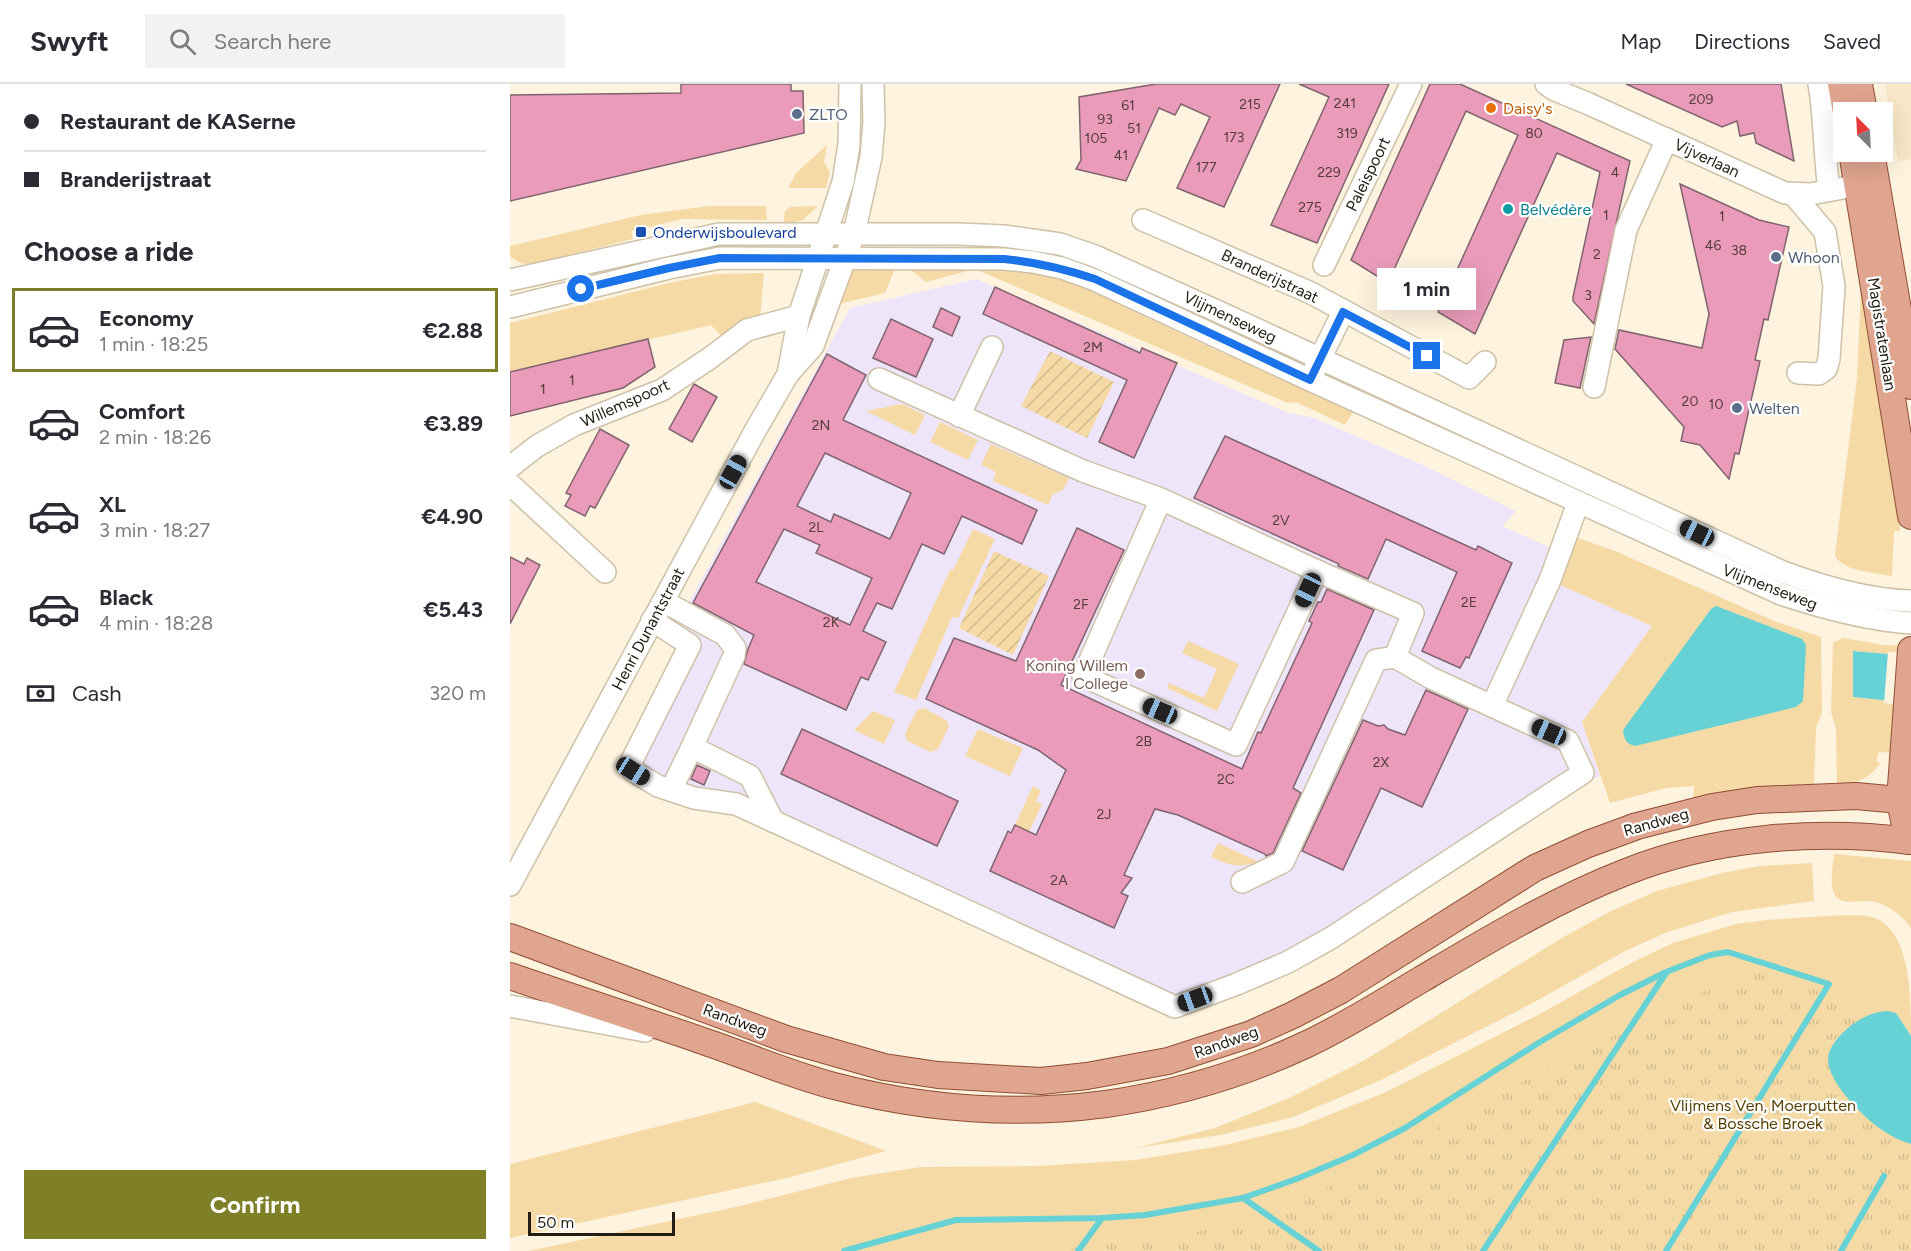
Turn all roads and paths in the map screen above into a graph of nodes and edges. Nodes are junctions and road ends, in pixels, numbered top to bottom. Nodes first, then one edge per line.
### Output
1 (850, 84) edge
2 (873, 84) edge
3 (1411, 84) edge
4 (1546, 84) edge
5 (1819, 84) edge
6 (1841, 84) edge
7 (1859, 84) edge
8 (1588, 94) edge
9 (1844, 102) edge
10 (1862, 102) edge
11 (1667, 139) junction
12 (1857, 162) edge
13 (1870, 162) edge
14 (1867, 184) junction
15 (1829, 190) junction
16 (1793, 195) junction
17 (1143, 219) dead end
18 (825, 234) junction
19 (855, 234) junction
20 (846, 258) junction
21 (818, 259) junction
22 (1324, 265) dead end
23 (510, 280) edge
24 (511, 301) edge
25 (1343, 312) junction
26 (799, 316) junction
27 (992, 347) dead end
28 (1321, 359) junction
29 (1485, 362) dead end
30 (1798, 373) dead end
31 (788, 374) junction
32 (879, 379) dead end
33 (1310, 380) junction
34 (1911, 386) edge
35 (1594, 387) dead end
36 (959, 416) junction
37 (510, 467) edge
38 (510, 484) edge
39 (1161, 499) junction
40 (1578, 502) junction
41 (1911, 516) edge
42 (1317, 571) junction
43 (605, 572) dead end
44 (663, 601) junction
45 (1911, 601) edge
46 (652, 620) junction
47 (1911, 623) edge
48 (1911, 650) edge
49 (1395, 657) junction
50 (1492, 706) junction
51 (692, 747) junction
52 (671, 790) junction
53 (1905, 801) edge
54 (773, 821) junction
55 (1910, 839) edge
56 (1242, 882) dead end
57 (510, 885) edge
58 (510, 938) edge
59 (510, 976) edge
60 (510, 1006) edge
61 (705, 1041) junction

1 - 18 street
2 - 19 street
3 - 22 street, Paleispoort
4 - 8 street, Vijverlaan
5 - 15 street
6 - 9 main road
7 - 10 main road
8 - 11 street, Vijverlaan
11 - 16 street, Vijverlaan
11 - 35 street
12 - 14 main road, Magistratenlaan
13 - 14 main road, Magistratenlaan
14 - 15 street, Vijverlaan
14 - 34 main road, Magistratenlaan
14 - 41 main road, Magistratenlaan
15 - 16 street, Vijverlaan
16 - 30 street
17 - 25 street, Branderijstraat
18 - 19 street, Vlijmenseweg
18 - 21 street, Henri Dunantstraat
18 - 23 street, Vlijmenseweg
19 - 20 street, Henri Dunantstraat
19 - 28 street, Vlijmenseweg
20 - 21 street, Vlijmenseweg
20 - 31 street, Henri Dunantstraat
20 - 33 street, Vlijmenseweg
21 - 24 street, Vlijmenseweg
21 - 26 street, Henri Dunantstraat
25 - 28 street
25 - 29 street, Branderijstraat
26 - 31 street, Henri Dunantstraat
26 - 37 street, Willemspoort
27 - 36 street
28 - 33 street
28 - 45 street, Vlijmenseweg
31 - 44 street, Henri Dunantstraat
32 - 36 street
33 - 40 street, Vlijmenseweg
36 - 39 street
38 - 43 street
39 - 42 street
39 - 42 street
40 - 47 street, Vlijmenseweg
40 - 50 street
42 - 49 street
44 - 46 street, Henri Dunantstraat
44 - 51 street
46 - 52 street
46 - 57 street, Henri Dunantstraat
48 - 53 main road
49 - 50 street
49 - 56 street
50 - 54 street
51 - 52 street
51 - 54 street
52 - 54 street
53 - 55 main road
53 - 58 main road, Randweg
55 - 61 main road, Randweg
59 - 61 main road, Randweg
60 - 61 street

